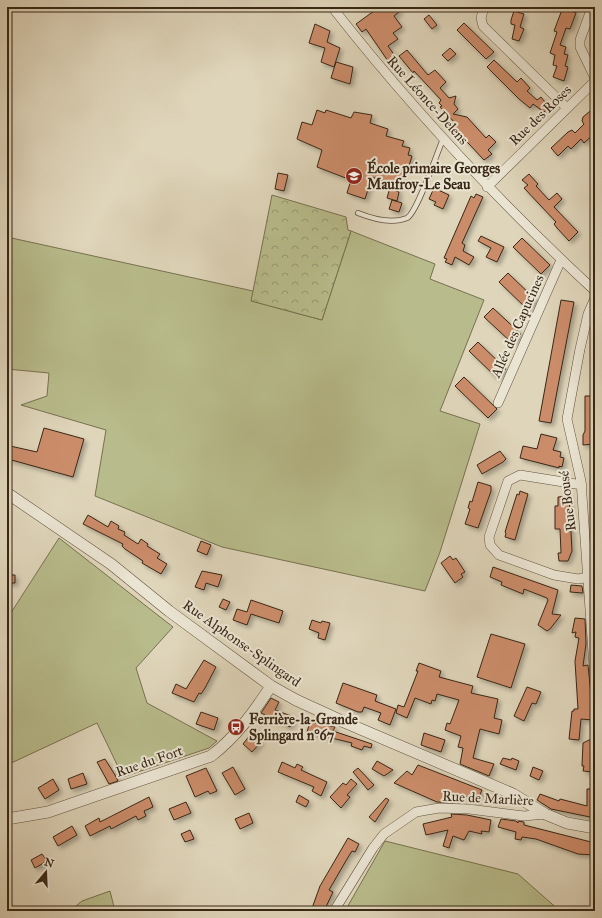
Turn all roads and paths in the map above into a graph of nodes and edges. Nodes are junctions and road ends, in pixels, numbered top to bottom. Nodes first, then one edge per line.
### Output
1 (332, 7) edge
2 (484, 7) edge
3 (592, 7) edge
4 (595, 79) edge
5 (566, 107) junction
6 (443, 139) junction
7 (488, 186) junction
8 (358, 213) dead end
9 (561, 260) junction
10 (595, 291) edge
11 (595, 298) edge
12 (498, 403) dead end
13 (582, 485) junction
14 (7, 493) edge
15 (589, 577) junction
16 (595, 681) edge
17 (271, 686) junction
18 (545, 814) junction
19 (7, 819) edge
20 (595, 828) edge
21 (334, 911) edge

1 - 6 street, Rue Léonce-Delens
2 - 5 street
3 - 4 street, Rue des Roses
4 - 5 street, Rue des Roses
5 - 7 street, Rue des Roses
6 - 7 street, Rue Léonce-Delens
6 - 8 lane
7 - 9 street, Rue Léonce-Delens
9 - 10 street, Rue Léonce-Delens
9 - 12 street, Allée des Capucines
11 - 13 street, Rue Bousé
13 - 15 street, Rue Bousé
13 - 15 street
14 - 17 street, Rue Alphonse-Splingard
15 - 16 street, Rue Bousé
17 - 18 street, Rue Alphonse-Splingard
17 - 19 street, Rue du Fort
18 - 20 street, Rue Alphonse-Splingard
18 - 21 street, Rue de Marlière

